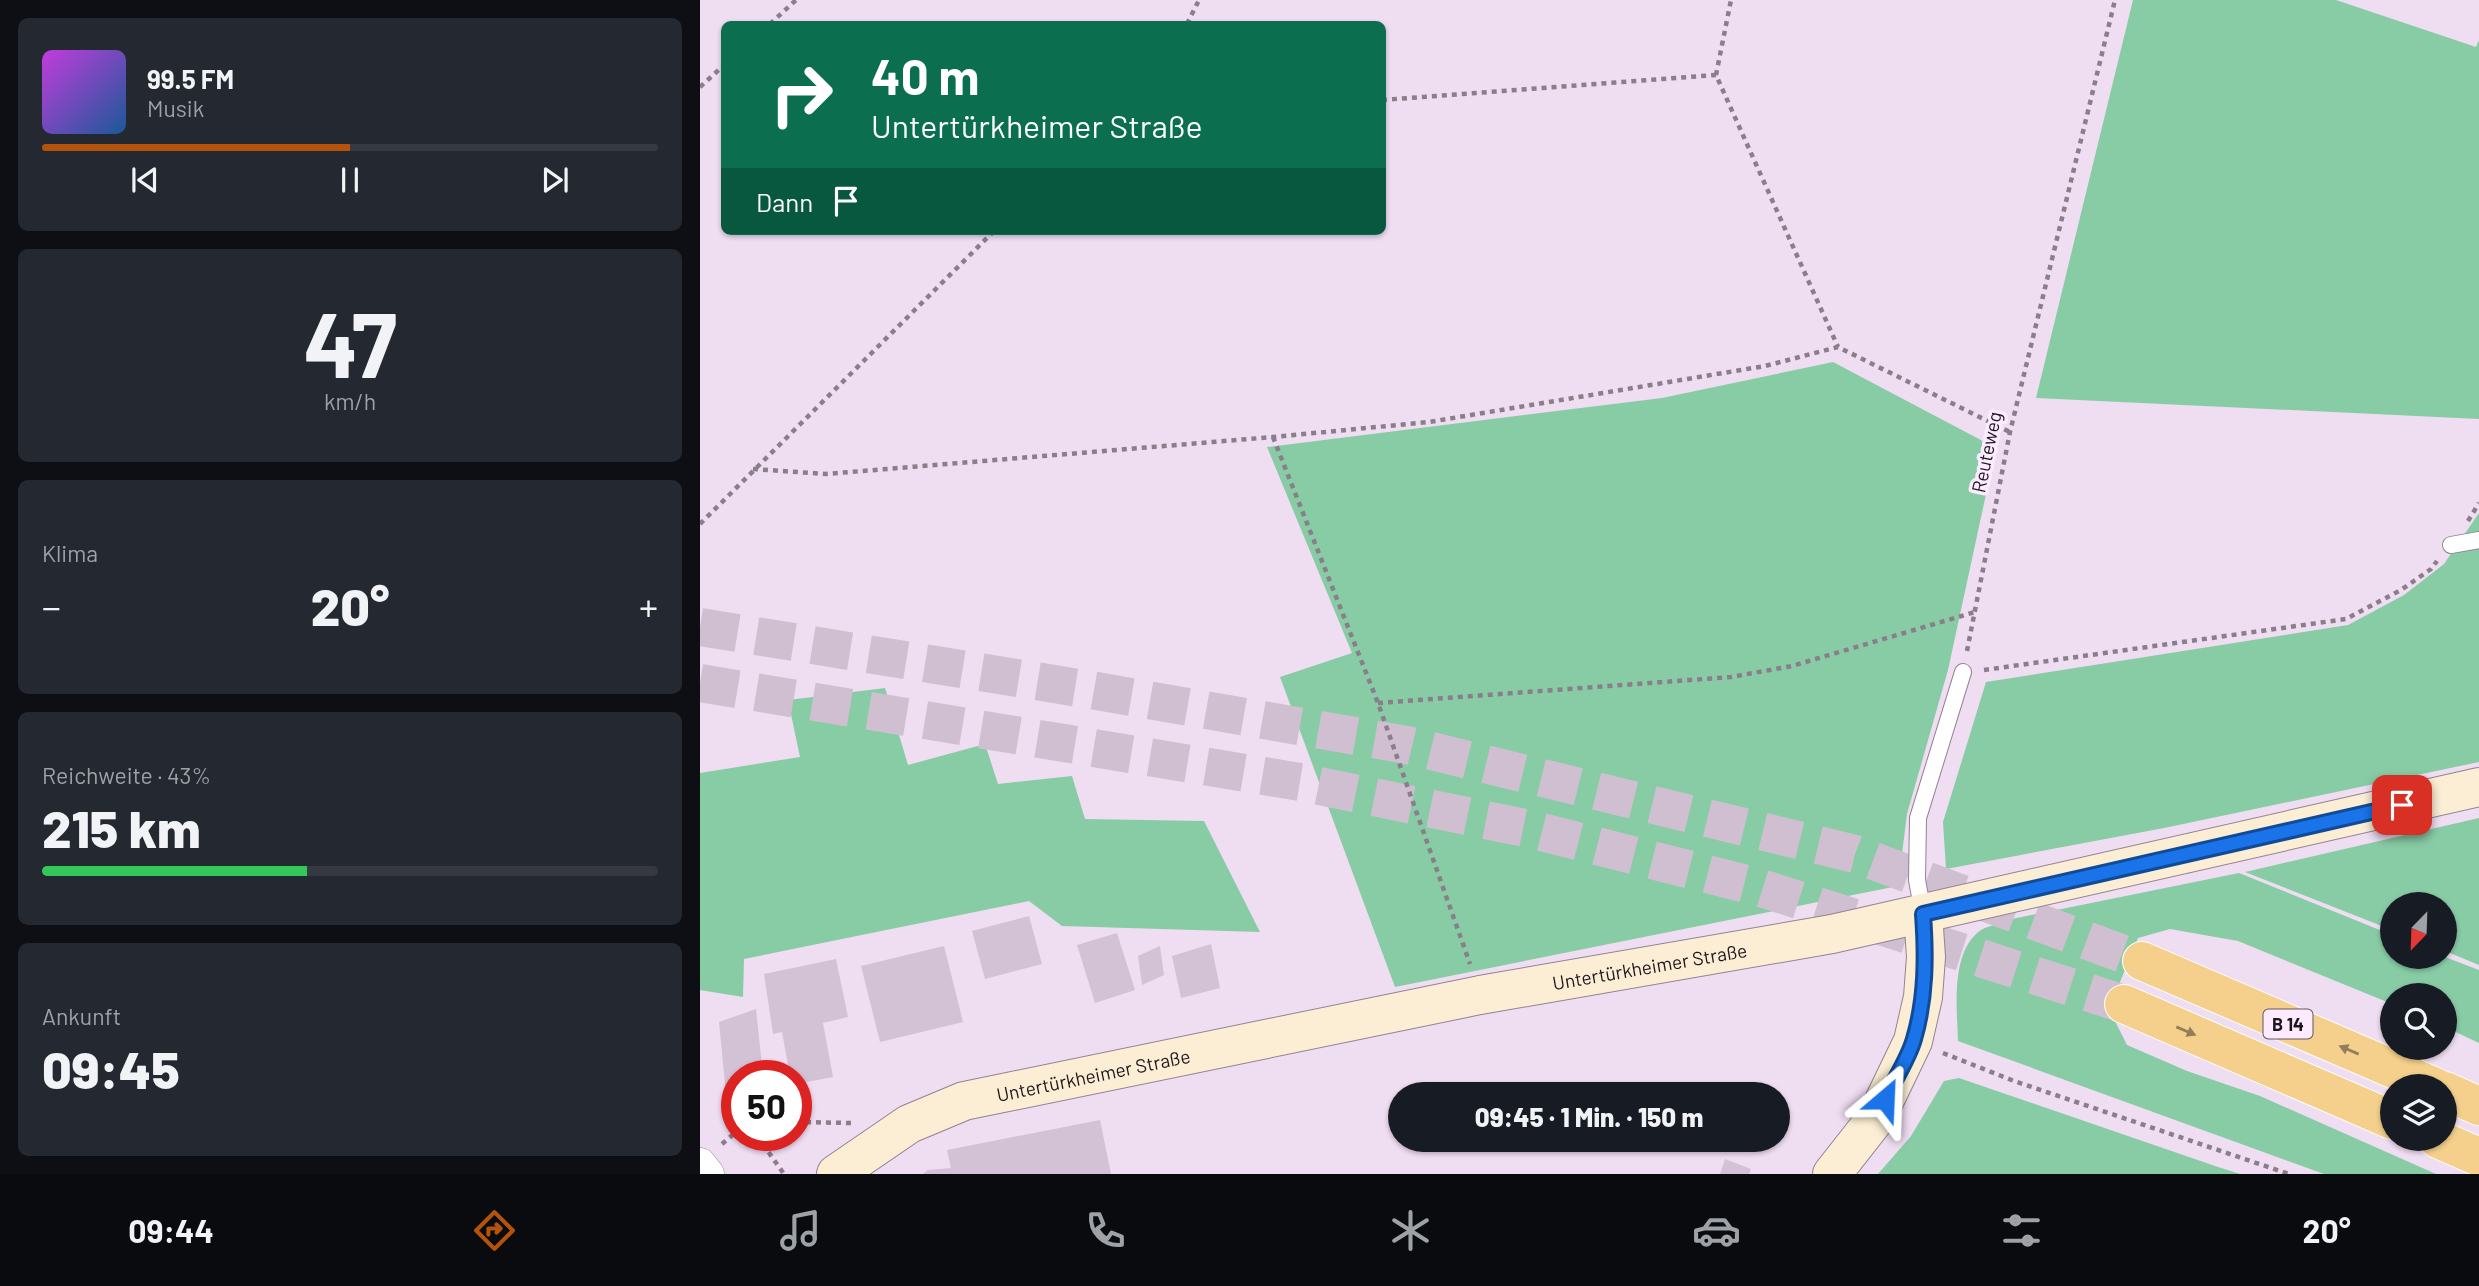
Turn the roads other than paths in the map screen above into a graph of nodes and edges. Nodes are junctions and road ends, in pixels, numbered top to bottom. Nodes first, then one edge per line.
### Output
1 (2479, 540) edge
2 (2451, 545) road end
3 (1963, 673) road end
4 (2479, 788) edge
5 (1923, 914) junction
6 (2142, 961) tunnel mouth
7 (2124, 1004) tunnel mouth
8 (2405, 1074) edge
9 (2457, 1096) edge
10 (2479, 1106) edge
11 (2380, 1115) edge
12 (2457, 1147) edge
13 (2479, 1157) edge
14 (700, 1164) edge
15 (708, 1174) edge
16 (836, 1174) edge
17 (1832, 1174) edge

1 - 2 lane
3 - 5 lane
4 - 5 main road, Untertürkheimer Straße
5 - 16 main road, Untertürkheimer Straße
5 - 17 main road
8 -> 6 highway, B 14
7 -> 11 highway, B 14
9 - 10 highway
12 - 13 highway
14 - 15 street

